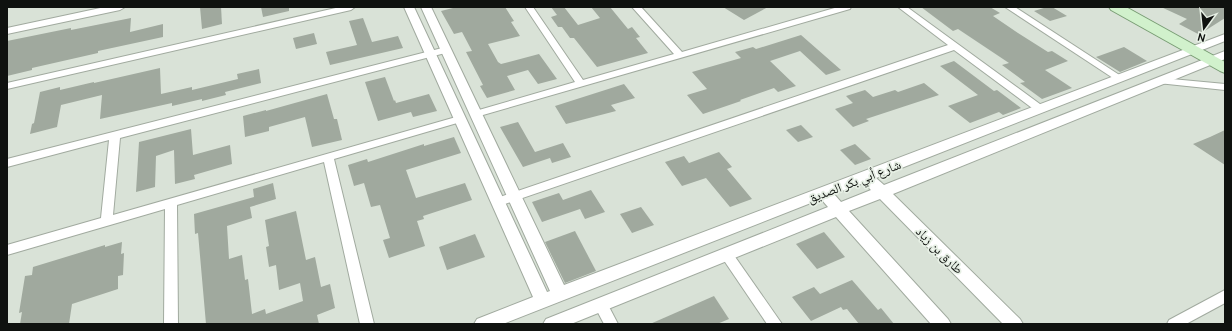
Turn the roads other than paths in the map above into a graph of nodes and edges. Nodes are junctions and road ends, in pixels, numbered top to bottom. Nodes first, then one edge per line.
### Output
1 (87, 7) edge
2 (120, 7) edge
3 (351, 7) edge
4 (409, 7) edge
5 (426, 7) edge
6 (529, 7) edge
7 (636, 7) edge
8 (846, 7) edge
9 (902, 7) edge
10 (1010, 7) edge
11 (1116, 7) edge
12 (1133, 7) edge
13 (7, 23) edge
14 (7, 30) edge
15 (1225, 37) edge
16 (955, 46) junction
17 (1198, 48) junction
18 (446, 50) junction
19 (431, 54) junction
20 (680, 55) junction
21 (1222, 60) edge
22 (1120, 78) junction
23 (1161, 82) junction
24 (582, 84) junction
25 (7, 86) edge
26 (1225, 88) edge
27 (1040, 109) junction
28 (476, 114) junction
29 (460, 119) junction
30 (115, 135) junction
31 (328, 157) junction
32 (7, 163) edge
33 (866, 176) junction
34 (823, 192) junction
35 (883, 192) junction
36 (514, 196) junction
37 (170, 202) junction
38 (498, 202) junction
39 (839, 210) junction
40 (107, 221) junction
41 (7, 250) edge
42 (727, 255) junction
43 (560, 294) junction
44 (1225, 296) edge
45 (543, 301) junction
46 (601, 305) junction
47 (171, 324) edge
48 (367, 324) edge
49 (483, 324) edge
50 (552, 324) edge
51 (611, 324) edge
52 (775, 324) edge
53 (942, 324) edge
54 (1014, 324) edge
55 (1174, 324) edge

1 - 13 street
2 - 14 street
3 - 25 street
4 - 19 street
5 - 18 street
6 - 24 street
7 - 20 street
8 - 20 street
9 - 16 street
10 - 22 street
11 - 17 main road
12 - 17 main road
15 - 17 street, شارع أبي بكر الصديق
16 - 27 street
16 - 36 street
17 - 21 main road
17 - 22 street, شارع أبي بكر الصديق
18 - 19 street
18 - 28 street
19 - 29 street
19 - 30 street
20 - 24 street
21 - 23 street, شارع أبي بكر الصديق
22 - 27 street, شارع أبي بكر الصديق
23 - 26 street
23 - 35 street, شارع أبي بكر الصديق
24 - 28 street
27 - 33 street, شارع أبي بكر الصديق
28 - 36 street
29 - 31 street
29 - 38 street
30 - 32 street
30 - 40 street
31 - 37 street
31 - 48 street
33 - 34 street, شارع أبي بكر الصديق
33 - 35 street, طارق بن زياد
34 - 39 street
34 - 43 street, شارع أبي بكر الصديق
35 - 39 street, شارع أبي بكر الصديق
35 - 54 street, طارق بن زياد
36 - 38 street
36 - 43 street
37 - 40 street
37 - 47 street
38 - 45 street
39 - 42 street, شارع أبي بكر الصديق
39 - 53 street
40 - 41 street
42 - 46 street, شارع أبي بكر الصديق
42 - 52 street
43 - 45 street, شارع أبي بكر الصديق
44 - 55 street
45 - 49 street, شارع أبي بكر الصديق
46 - 50 street, شارع أبي بكر الصديق
46 - 51 street

